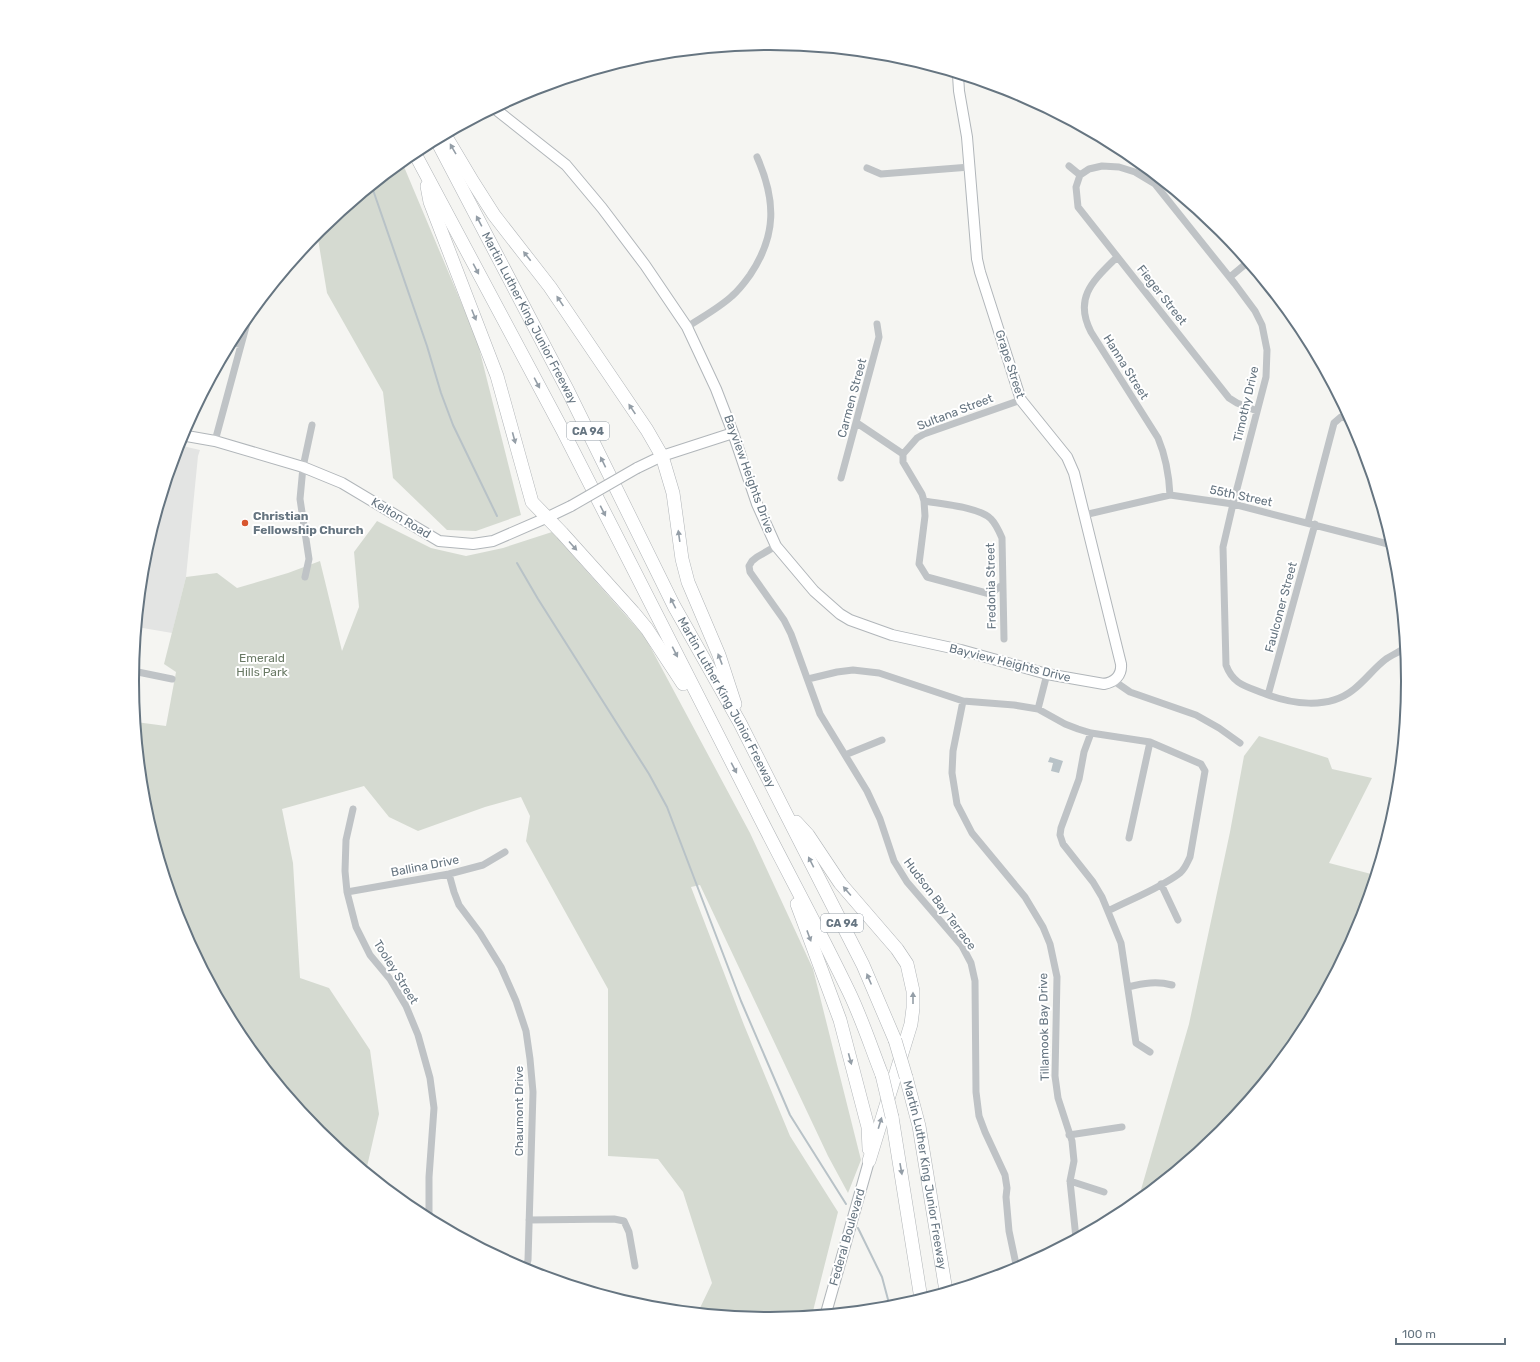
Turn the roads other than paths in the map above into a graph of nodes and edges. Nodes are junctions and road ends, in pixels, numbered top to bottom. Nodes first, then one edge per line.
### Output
1 (958, 79) edge
2 (499, 112) edge
3 (447, 140) edge
4 (439, 144) edge
5 (757, 157) dead end
6 (417, 158) edge
7 (1069, 166) dead end
8 (970, 167) junction
9 (867, 168) dead end
10 (424, 173) junction
11 (1080, 175) junction
12 (1117, 256) junction
13 (1244, 265) edge
14 (1230, 277) junction
15 (878, 324) dead end
16 (687, 327) junction
17 (245, 330) edge
18 (237, 344) edge
19 (241, 345) junction
20 (1020, 400) junction
21 (1257, 411) junction
22 (1342, 416) edge
23 (857, 423) junction
24 (312, 426) dead end
25 (734, 433) junction
26 (189, 436) edge
27 (215, 441) junction
28 (903, 454) junction
29 (662, 456) junction
30 (303, 467) junction
31 (841, 478) dead end
32 (1170, 495) junction
33 (924, 501) junction
34 (1232, 504) junction
35 (1084, 515) junction
36 (546, 518) junction
37 (1311, 523) junction
38 (1385, 543) edge
39 (776, 546) junction
40 (305, 578) dead end
41 (1002, 585) junction
42 (1004, 639) dead end
43 (1400, 651) edge
44 (139, 672) edge
45 (1047, 674) junction
46 (172, 679) dead end
47 (808, 679) junction
48 (1114, 681) junction
49 (1268, 695) junction
50 (963, 701) junction
51 (1038, 709) junction
52 (740, 723) junction
53 (716, 733) junction
54 (1090, 733) junction
55 (882, 740) dead end
56 (1150, 742) junction
57 (1240, 743) dead end
58 (845, 756) junction
59 (784, 808) junction
60 (353, 809) dead end
61 (1129, 838) dead end
62 (505, 852) dead end
63 (780, 860) junction
64 (449, 874) junction
65 (1161, 884) junction
66 (347, 892) junction
67 (1108, 911) junction
68 (1178, 920) dead end
69 (1172, 985) dead end
70 (1128, 987) junction
71 (1150, 1052) dead end
72 (1122, 1127) dead end
73 (1069, 1135) junction
74 (869, 1161) junction
75 (1070, 1181) junction
76 (1104, 1192) dead end
77 (429, 1212) edge
78 (529, 1220) junction
79 (1075, 1232) edge
80 (1016, 1262) edge
81 (527, 1263) edge
82 (635, 1266) dead end
83 (945, 1287) edge
84 (920, 1293) edge
85 (827, 1309) edge

1 - 8 street, Grape Street
2 - 16 street, Bayview Heights Drive
29 -> 3 highway
52 -> 4 highway, Martin Luther King Junior Freeway / CA 94
5 - 16 street
6 - 10 highway, Martin Luther King Junior Freeway / CA 94
7 - 11 street
8 - 9 street
8 - 20 street, Grape Street
10 -> 36 highway
10 -> 53 highway, Martin Luther King Junior Freeway / CA 94
11 - 12 street, Fieger Street
11 - 14 street, Timothy Drive
12 - 21 street, Fieger Street
12 - 32 street, Hanna Street
13 - 14 street
14 - 21 street, Timothy Drive
15 - 23 street, Carmen Street
16 - 25 street, Bayview Heights Drive
17 - 19 street
18 - 19 street
19 - 27 street
20 - 28 street, Sultana Street
20 - 35 street, Grape Street
21 - 34 street, Timothy Drive
22 - 37 street, Faulconer Street
23 - 28 street
23 - 31 street, Carmen Street
24 - 30 street
25 - 29 street, Kelton Road
25 - 39 street, Bayview Heights Drive
26 - 27 street, Kelton Road
27 - 30 street, Kelton Road
28 - 33 street
29 - 36 street, Kelton Road, bridge
52 -> 29 highway
30 - 36 street, Kelton Road
30 - 40 street
32 - 34 street, 55th Street
32 - 35 street, 55th Street
33 - 41 street, Fredonia Street
33 - 41 street
34 - 37 street, 55th Street
34 - 49 street, Timothy Drive
35 - 48 street, Grape Street
36 -> 53 highway
37 - 38 street, 55th Street
37 - 49 street, Faulconer Street
39 - 45 street, Bayview Heights Drive
39 - 47 street, Hudson Bay Terrace
41 - 42 street, Fredonia Street
43 - 49 street, Timothy Drive
44 - 46 street
45 - 48 street, Bayview Heights Drive
45 - 51 street
47 - 50 street
47 - 58 street, Hudson Bay Terrace
48 - 57 street
50 - 51 street
50 - 73 street, Tillamook Bay Drive
51 - 54 street
52 - 59 highway, Martin Luther King Junior Freeway / CA 94
53 -> 63 highway, Martin Luther King Junior Freeway / CA 94
54 - 56 street
54 - 67 street
55 - 58 street
56 - 61 street
56 - 65 street
58 - 80 street, Hudson Bay Terrace
74 -> 59 highway
83 -> 59 highway, Martin Luther King Junior Freeway / CA 94, bridge
60 - 66 street, Tooley Street
62 - 64 street, Ballina Drive
63 -> 74 highway
63 -> 84 highway, Martin Luther King Junior Freeway / CA 94, bridge
64 - 66 street, Ballina Drive
64 - 78 street, Chaumont Drive
65 - 67 street
65 - 68 street
66 - 77 street, Tooley Street
67 - 70 street
69 - 70 street
70 - 71 street
72 - 73 street
73 - 75 street, Tillamook Bay Drive
74 - 85 street, Federal Boulevard
75 - 76 street
75 - 79 street, Tillamook Bay Drive
78 - 81 street, Chaumont Drive
78 - 82 street

